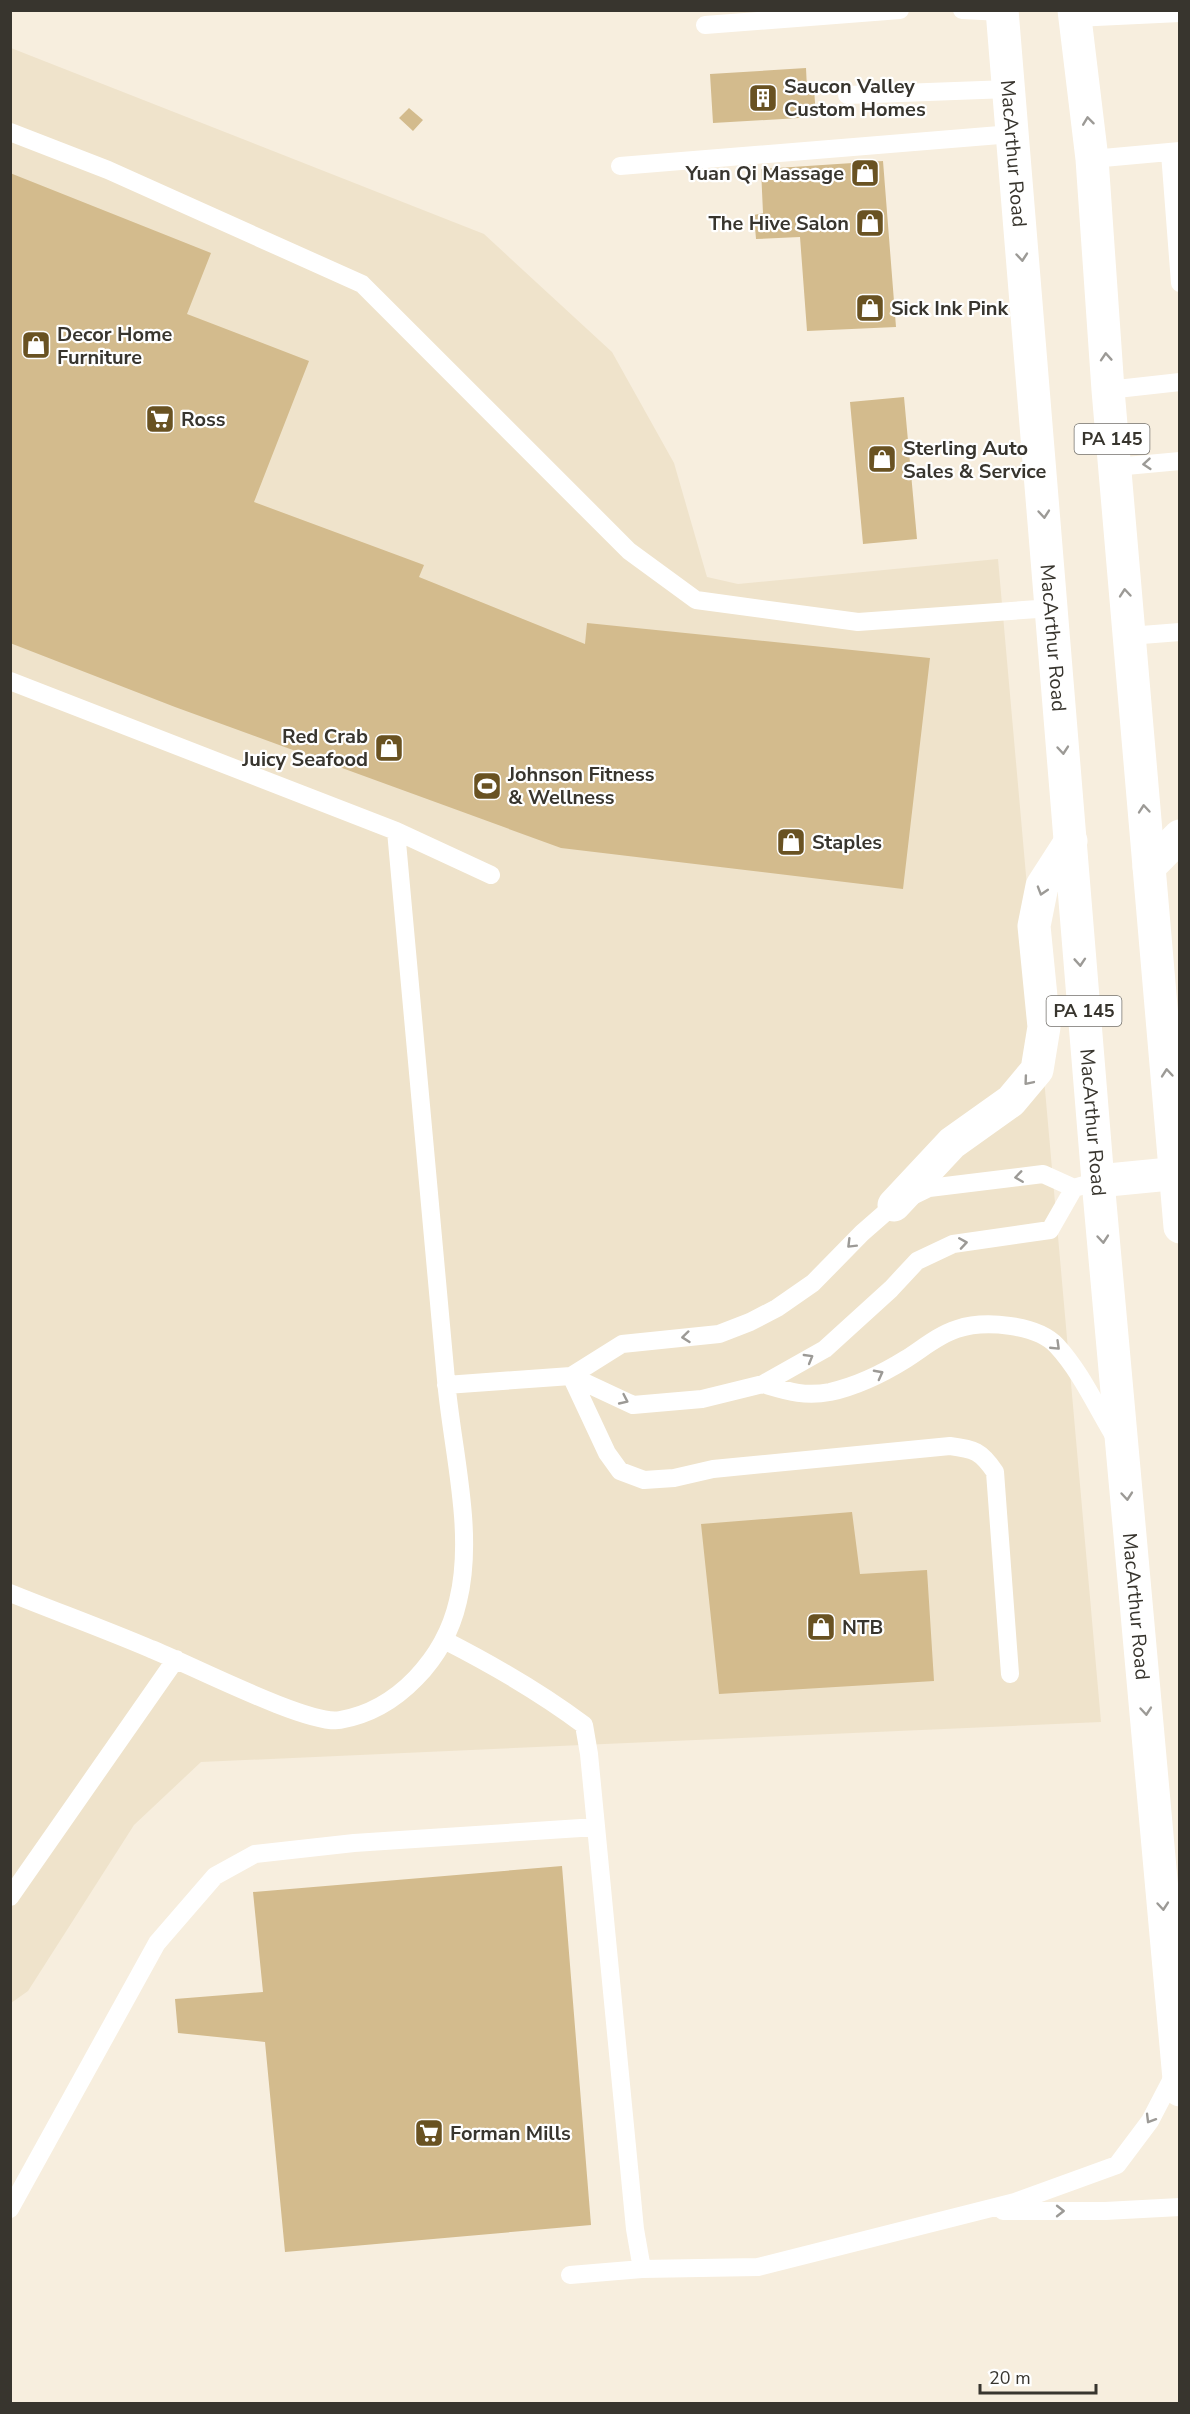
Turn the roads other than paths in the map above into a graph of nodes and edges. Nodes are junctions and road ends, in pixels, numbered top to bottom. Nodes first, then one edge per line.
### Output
1 (900, 10) edge
2 (962, 10) edge
3 (1002, 11) edge
4 (1171, 12) edge
5 (1147, 13) edge
6 (1075, 14) edge
7 (705, 25) dead end
8 (1009, 89) junction
9 (848, 95) dead end
10 (10, 132) edge
11 (1012, 134) junction
12 (1175, 152) edge
13 (1092, 159) junction
14 (620, 166) dead end
15 (1179, 283) edge
16 (1179, 382) edge
17 (1108, 390) junction
18 (1179, 461) edge
19 (1115, 467) junction
20 (1052, 608) junction
21 (1179, 632) edge
22 (1129, 636) junction
23 (10, 681) edge
24 (396, 831) junction
25 (1179, 837) edge
26 (1071, 841) junction
27 (1149, 867) junction
28 (491, 875) dead end
29 (1177, 1173) edge
30 (1086, 1185) junction
31 (894, 1205) junction
32 (1179, 1227) edge
33 (571, 1376) junction
34 (763, 1384) junction
35 (446, 1385) junction
36 (1123, 1451) junction
37 (10, 1593) edge
38 (444, 1640) junction
39 (176, 1659) junction
40 (1010, 1674) dead end
41 (596, 1827) junction
42 (10, 1897) edge
43 (1179, 2079) edge
44 (1179, 2207) edge
45 (10, 2208) edge
46 (981, 2211) junction
47 (642, 2269) junction
48 (570, 2275) dead end

1 - 7 lane
2 - 3 lane
3 - 8 highway, MacArthur Road / PA 145
4 - 5 lane
5 - 6 lane
13 -> 6 highway, PA 145
8 - 9 lane
8 - 11 highway, MacArthur Road / PA 145
10 - 20 lane
11 - 14 lane
11 -> 20 highway, MacArthur Road / PA 145
12 - 13 lane
12 - 15 lane
17 -> 13 highway, PA 145
16 - 17 lane
17 - 19 highway, PA 145
18 -> 19 lane
22 -> 19 highway, PA 145
20 -> 26 highway, MacArthur Road / PA 145
21 - 22 lane
27 -> 22 highway, PA 145
23 - 24 lane
24 - 28 lane
24 - 35 lane
25 - 27 highway
26 -> 30 highway, MacArthur Road / PA 145
26 -> 31 highway
29 -> 27 highway, PA 145
29 - 30 highway
29 - 32 highway, PA 145
30 -> 31 lane
34 -> 30 lane
30 -> 36 highway, MacArthur Road / PA 145
31 -> 33 lane
33 -> 34 lane
33 - 35 lane
33 - 40 lane
34 -> 36 lane
35 - 38 lane
36 -> 43 highway, MacArthur Road / PA 145
37 - 39 lane
38 - 39 lane
38 - 41 lane
39 - 42 lane
41 - 45 lane
41 - 47 lane
43 -> 46 lane
46 -> 44 lane
46 - 47 lane
47 - 48 lane

